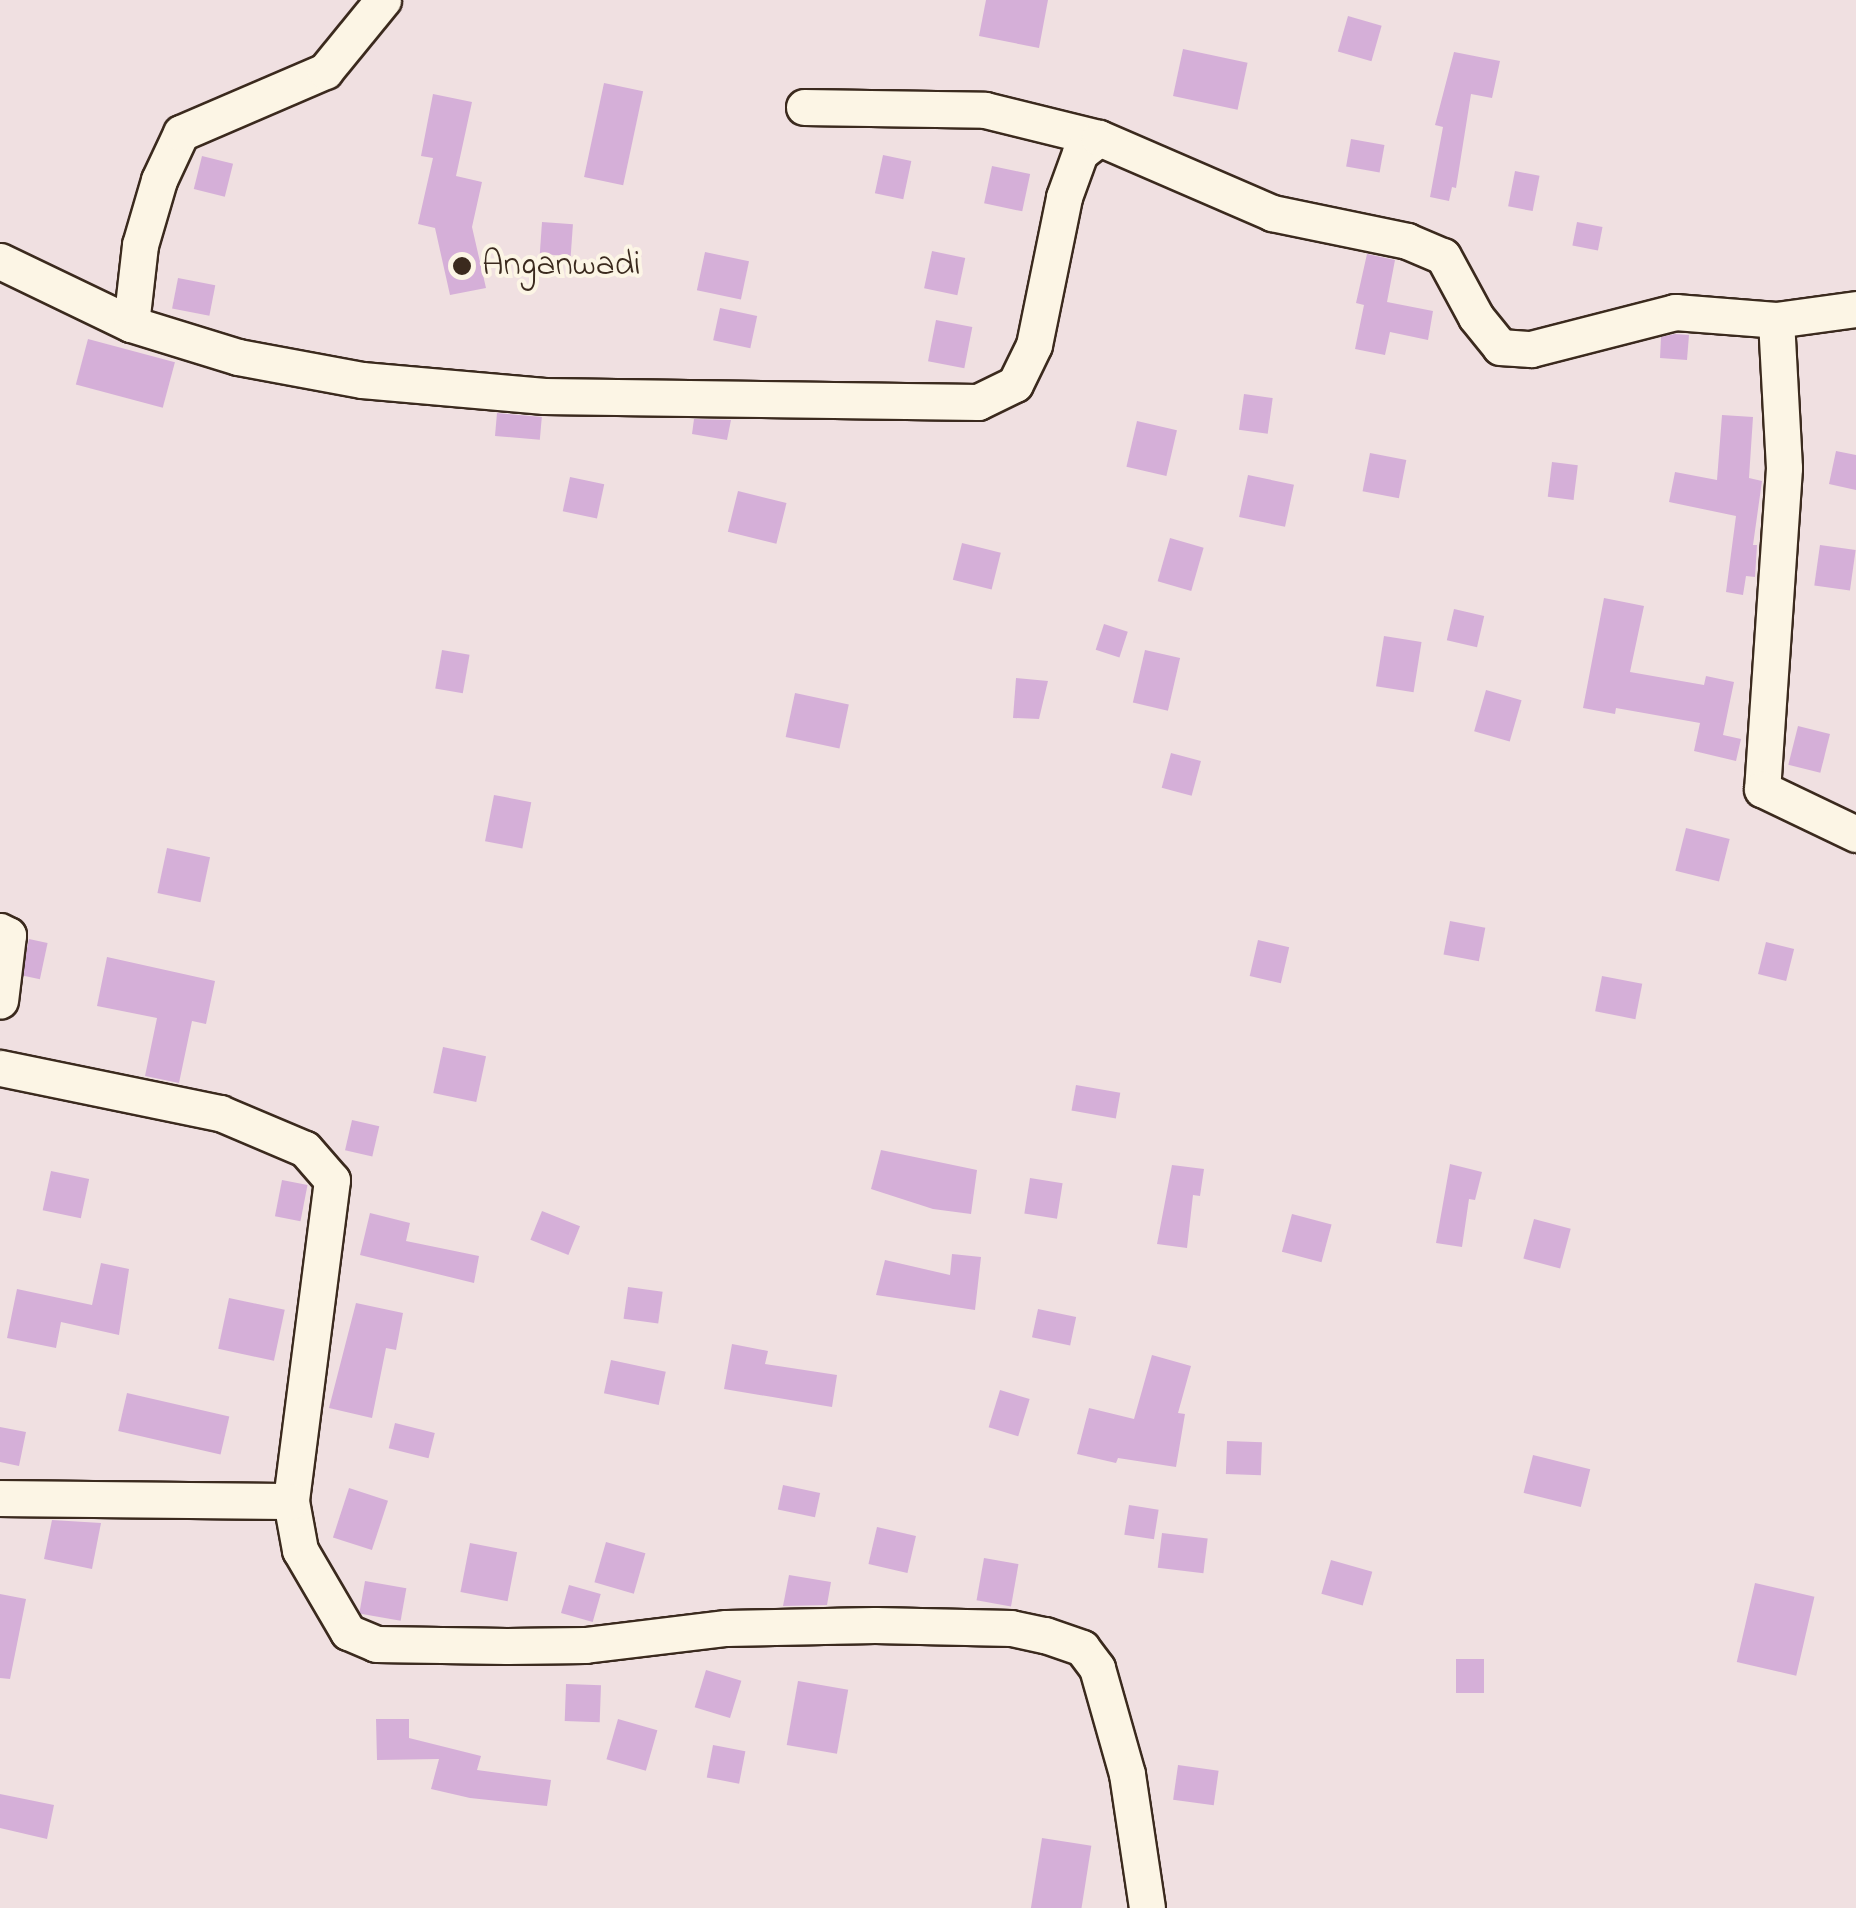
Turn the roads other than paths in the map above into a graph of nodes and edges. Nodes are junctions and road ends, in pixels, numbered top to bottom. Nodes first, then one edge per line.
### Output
1 (383, 0) edge
2 (804, 106) dead end
3 (1099, 138) junction
4 (0, 261) edge
5 (1856, 309) edge
6 (1776, 320) junction
7 (130, 324) junction
8 (1856, 834) edge
9 (0, 932) edge
10 (0, 1001) edge
11 (0, 1068) edge
12 (0, 1498) edge
13 (291, 1501) junction
14 (1147, 1908) edge

1 - 7 street
2 - 3 street
3 - 6 street
3 - 7 street
4 - 7 street
5 - 6 street
6 - 8 street
9 - 10 street
11 - 13 street
12 - 13 street
13 - 14 street

